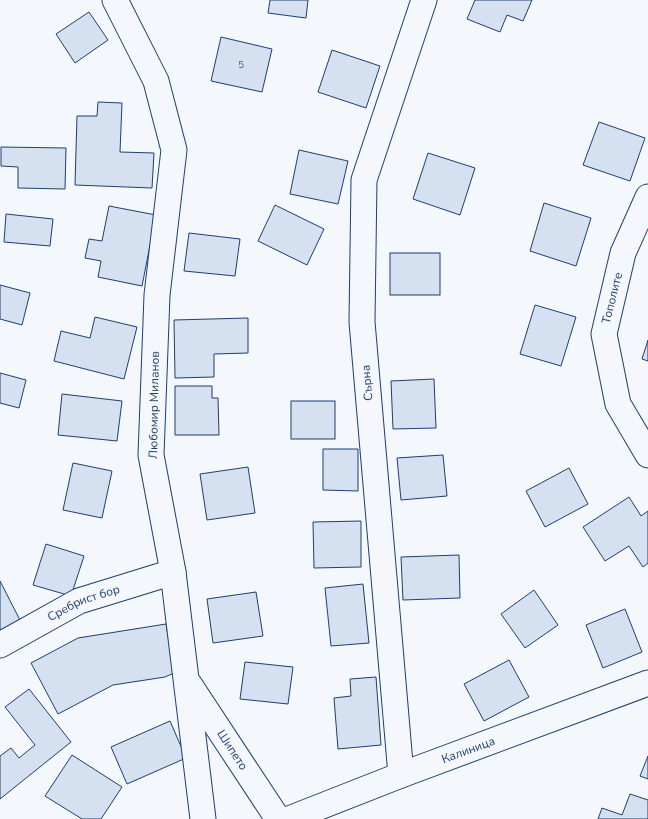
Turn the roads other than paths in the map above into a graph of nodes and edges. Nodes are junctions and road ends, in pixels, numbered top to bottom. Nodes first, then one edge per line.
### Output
1 (115, 0) edge
2 (424, 0) edge
3 (648, 197) edge
4 (648, 455) edge
5 (173, 572) junction
6 (0, 645) edge
7 (186, 680) junction
8 (648, 683) edge
9 (401, 774) junction
10 (203, 819) edge
11 (278, 819) edge
12 (289, 819) edge

1 - 5 street, Любомир Миланов
2 - 9 street, Сърна
3 - 4 street, Тополите
5 - 6 street, Сребрист бор
5 - 7 street, Любомир Миланов
7 - 10 street, Любомир Миланов
7 - 11 street, Шипето
8 - 9 street, Калиница
9 - 12 street, Калиница

